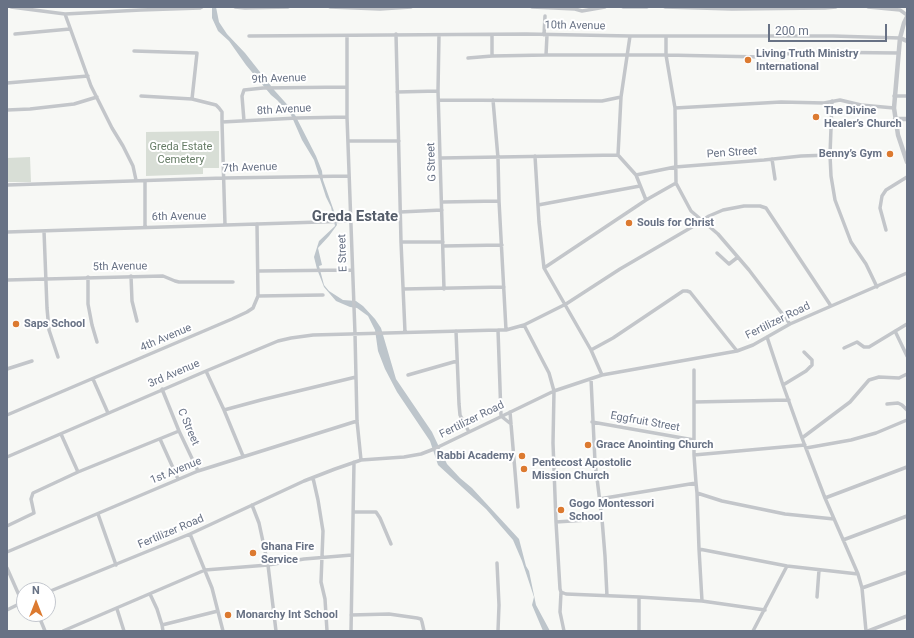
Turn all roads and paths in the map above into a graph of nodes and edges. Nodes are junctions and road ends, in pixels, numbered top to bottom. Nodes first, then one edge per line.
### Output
1 (11, 7) edge
2 (202, 7) edge
3 (235, 7) edge
4 (288, 7) edge
5 (330, 7) edge
6 (411, 7) edge
7 (532, 7) edge
8 (605, 7) edge
9 (623, 7) edge
10 (647, 7) edge
11 (665, 7) edge
12 (836, 7) edge
13 (868, 7) edge
14 (65, 14) junction
15 (545, 16) dead end
16 (907, 16) edge
17 (70, 30) junction
18 (15, 34) dead end
19 (396, 34) junction
20 (438, 35) junction
21 (492, 35) junction
22 (546, 35) junction
23 (250, 36) dead end
24 (347, 36) junction
25 (630, 36) junction
26 (666, 36) junction
27 (900, 38) junction
28 (907, 41) edge
29 (134, 51) dead end
30 (899, 53) junction
31 (546, 55) junction
32 (628, 55) junction
33 (666, 55) junction
34 (492, 56) junction
35 (468, 58) dead end
36 (88, 76) junction
37 (7, 83) edge
38 (347, 87) junction
39 (438, 90) junction
40 (397, 92) junction
41 (141, 96) dead end
42 (894, 96) junction
43 (907, 96) edge
44 (97, 97) junction
45 (621, 97) junction
46 (192, 99) junction
47 (439, 100) junction
48 (493, 100) junction
49 (832, 101) junction
50 (675, 108) junction
51 (894, 108) junction
52 (7, 110) edge
53 (347, 117) junction
54 (896, 119) junction
55 (907, 119) edge
56 (244, 121) junction
57 (222, 122) junction
58 (349, 141) junction
59 (399, 141) junction
60 (618, 155) junction
61 (830, 155) junction
62 (535, 156) junction
63 (441, 158) junction
64 (498, 158) junction
65 (772, 159) junction
66 (907, 162) edge
67 (675, 167) junction
68 (636, 174) junction
69 (349, 176) junction
70 (907, 177) edge
71 (224, 178) junction
72 (775, 179) dead end
73 (136, 180) junction
74 (145, 181) junction
75 (676, 183) junction
76 (7, 185) edge
77 (640, 186) junction
78 (646, 200) junction
79 (499, 201) junction
80 (442, 202) junction
81 (538, 205) junction
82 (442, 210) junction
83 (400, 212) junction
84 (703, 220) junction
85 (351, 221) junction
86 (257, 224) junction
87 (225, 225) junction
88 (146, 227) junction
89 (886, 230) dead end
90 (44, 231) junction
91 (7, 232) edge
92 (400, 242) junction
93 (443, 244) junction
94 (502, 245) junction
95 (717, 253) dead end
96 (738, 257) junction
97 (544, 268) junction
98 (352, 270) junction
99 (259, 271) junction
100 (907, 273) edge
101 (131, 276) junction
102 (88, 277) junction
103 (46, 278) junction
104 (7, 280) edge
105 (233, 282) dead end
106 (877, 286) junction
107 (504, 287) junction
108 (444, 289) junction
109 (404, 290) junction
110 (323, 294) dead end
111 (258, 296) junction
112 (566, 304) junction
113 (831, 306) junction
114 (137, 321) dead end
115 (790, 324) junction
116 (907, 324) edge
117 (524, 325) junction
118 (498, 330) junction
119 (506, 330) junction
120 (895, 331) junction
121 (406, 332) junction
122 (456, 332) junction
123 (355, 334) junction
124 (767, 337) junction
125 (97, 342) dead end
126 (844, 348) dead end
127 (591, 350) junction
128 (737, 351) junction
129 (804, 352) dead end
130 (907, 356) edge
131 (58, 357) dead end
132 (32, 361) dead end
133 (457, 361) junction
134 (7, 369) edge
135 (206, 370) junction
136 (694, 370) dead end
137 (907, 374) edge
138 (408, 375) dead end
139 (602, 375) junction
140 (356, 378) junction
141 (93, 379) junction
142 (591, 379) junction
143 (783, 385) junction
144 (162, 389) junction
145 (554, 391) junction
146 (789, 400) junction
147 (694, 402) junction
148 (887, 404) dead end
149 (224, 410) junction
150 (907, 410) edge
151 (510, 412) junction
152 (108, 413) junction
153 (7, 415) edge
154 (501, 416) junction
155 (907, 420) edge
156 (357, 421) junction
157 (592, 422) junction
158 (511, 424) junction
159 (179, 431) junction
160 (469, 432) junction
161 (61, 434) junction
162 (802, 438) junction
163 (160, 439) junction
164 (694, 440) junction
165 (805, 446) junction
166 (694, 455) junction
167 (243, 456) junction
168 (7, 457) edge
169 (361, 460) junction
170 (354, 462) junction
171 (907, 467) edge
172 (198, 471) junction
173 (78, 472) junction
174 (313, 478) junction
175 (178, 479) junction
176 (696, 483) junction
177 (697, 493) junction
178 (826, 498) junction
179 (599, 499) junction
180 (252, 505) junction
181 (518, 507) dead end
182 (353, 512) junction
183 (98, 514) junction
184 (907, 516) edge
185 (602, 519) junction
186 (834, 519) junction
187 (556, 522) junction
188 (7, 526) edge
189 (190, 534) junction
190 (843, 540) junction
191 (391, 544) dead end
192 (699, 549) junction
193 (7, 552) edge
194 (352, 555) junction
195 (321, 558) junction
196 (497, 563) dead end
197 (268, 565) junction
198 (116, 566) junction
199 (787, 566) junction
200 (7, 568) edge
201 (205, 570) junction
202 (819, 570) junction
203 (907, 572) edge
204 (858, 574) junction
205 (16, 587) edge
206 (862, 588) junction
207 (56, 589) edge
208 (561, 592) junction
209 (150, 594) junction
210 (607, 596) junction
211 (639, 597) junction
212 (817, 597) dead end
213 (702, 601) junction
214 (16, 606) edge
215 (117, 609) junction
216 (7, 610) edge
217 (765, 610) junction
218 (218, 611) junction
219 (351, 615) junction
220 (907, 616) edge
221 (162, 625) junction
222 (73, 629) edge
223 (63, 631) edge
224 (124, 631) edge
225 (163, 631) edge
226 (223, 631) edge
227 (276, 631) edge
228 (327, 631) edge
229 (351, 631) edge
230 (424, 631) edge
231 (498, 631) edge
232 (564, 631) edge
233 (639, 631) edge
234 (753, 631) edge
235 (867, 631) edge

1 - 14 street
2 - 14 street
3 - 4 street
5 - 6 street
7 - 8 street
9 - 10 street
11 - 12 street
13 - 16 street
14 - 17 street
15 - 22 street
16 - 27 street
17 - 18 street
17 - 36 street
19 - 20 street, 10th Avenue
19 - 24 street, 10th Avenue
19 - 40 street
20 - 21 street, 10th Avenue
20 - 39 street, G Street
21 - 22 street, 10th Avenue
21 - 34 street
22 - 25 street, 10th Avenue
22 - 31 street
23 - 24 street, 10th Avenue
24 - 38 street, E Street
25 - 26 street, 10th Avenue
25 - 32 street
26 - 27 street, 10th Avenue
26 - 33 street
27 - 28 street
27 - 30 street
29 - 46 street
30 - 33 street
30 - 42 street
31 - 32 street
31 - 34 street
32 - 33 street
32 - 45 street
33 - 50 street
34 - 35 street
36 - 37 street
36 - 44 street
38 - 53 street, E Street
38 - 56 street, 9th Avenue
39 - 40 street
39 - 47 street, G Street
40 - 59 street
41 - 46 street
42 - 43 street
42 - 51 street
44 - 52 street
44 - 73 street
45 - 48 street
45 - 60 street
46 - 57 street
47 - 48 street
47 - 63 street, G Street
48 - 64 street
49 - 50 street
49 - 51 street
49 - 61 street
50 - 67 street
51 - 54 street
53 - 56 street, 8th Avenue
53 - 58 street, E Street
54 - 55 street
54 - 66 street
56 - 57 street, 8th Avenue
57 - 71 street
58 - 59 street
58 - 69 street, E Street
59 - 83 street
60 - 62 street
60 - 68 street
61 - 65 street, Pen Street
61 - 106 street
62 - 64 street
62 - 81 street
63 - 64 street
63 - 80 street, G Street
64 - 79 street
65 - 67 street, Pen Street
65 - 72 street
67 - 68 street, Pen Street
67 - 75 street
68 - 77 street
69 - 71 street, 7th Avenue
69 - 85 street, E Street
70 - 89 street
71 - 74 street, 7th Avenue
71 - 87 street
73 - 74 street, 7th Avenue
73 - 76 street, 7th Avenue
74 - 88 street
75 - 78 street
75 - 84 street
77 - 78 street
77 - 81 street
78 - 97 street
79 - 80 street
79 - 94 street
80 - 82 street, G Street
81 - 97 street
82 - 83 street
82 - 93 street, G Street
83 - 92 street
84 - 96 street
84 - 112 street, 3rd Avenue
84 - 113 street, 3rd Avenue
85 - 86 street, 6th Avenue
85 - 98 street, E Street
86 - 87 street, 6th Avenue
86 - 99 street
87 - 88 street, 6th Avenue
88 - 90 street, 6th Avenue
90 - 91 street, 6th Avenue
90 - 103 street
92 - 93 street
92 - 109 street
93 - 94 street
93 - 108 street, G Street
94 - 107 street
95 - 96 street
96 - 115 street
97 - 112 street
98 - 99 street
98 - 123 street, E Street
99 - 111 street
100 - 106 street, Fertilizer Road
101 - 102 street, 5th Avenue
101 - 105 street, 5th Avenue
101 - 114 street
102 - 103 street, 5th Avenue
102 - 125 street
103 - 104 street, 5th Avenue
103 - 131 street
106 - 113 street, Fertilizer Road
107 - 108 street
107 - 119 street
108 - 109 street
109 - 121 street
110 - 111 street
111 - 141 street, 4th Avenue
112 - 117 street, 3rd Avenue
112 - 127 street
113 - 115 street, Fertilizer Road
115 - 124 street, Fertilizer Road
116 - 120 street
117 - 119 street, 3rd Avenue
117 - 145 street
118 - 119 street, 3rd Avenue
118 - 122 street, 3rd Avenue
118 - 154 street
120 - 126 street
120 - 130 street
121 - 122 street, 3rd Avenue
121 - 123 street, 3rd Avenue
122 - 133 street
123 - 135 street, 3rd Avenue
123 - 140 street, E Street
124 - 128 street, Fertilizer Road
124 - 143 street
127 - 128 street
127 - 139 street
128 - 139 street, Fertilizer Road
129 - 143 street
132 - 134 street
133 - 138 street
133 - 160 street
135 - 144 street, 3rd Avenue
135 - 149 street
136 - 147 street
137 - 162 street
139 - 142 street, Fertilizer Road
140 - 149 street
140 - 156 street, E Street
141 - 152 street
141 - 153 street, 4th Avenue
142 - 145 street, Fertilizer Road
142 - 157 street
143 - 146 street
144 - 152 street, 3rd Avenue
144 - 159 street, C Street
145 - 151 street, Fertilizer Road
145 - 187 street
146 - 147 street
146 - 162 street
147 - 164 street
148 - 150 street
149 - 167 street
151 - 154 street, Fertilizer Road
151 - 158 street
152 - 161 street, 3rd Avenue
154 - 158 street
154 - 160 street, Fertilizer Road
155 - 165 street
156 - 167 street, 1st Avenue
156 - 169 street, E Street
157 - 164 street, Eggfruit Street
157 - 179 street
158 - 181 street
159 - 163 street
159 - 172 street, C Street
160 - 169 street, Fertilizer Road
161 - 168 street, 3rd Avenue
161 - 173 street
162 - 165 street
163 - 173 street
163 - 175 street
164 - 166 street
165 - 166 street
165 - 178 street
166 - 176 street
167 - 172 street, 1st Avenue
169 - 170 street, Fertilizer Road
170 - 174 street, Fertilizer Road
170 - 182 street
171 - 178 street
172 - 175 street, 1st Avenue
173 - 188 street
174 - 180 street, Fertilizer Road
174 - 195 street
175 - 183 street, 1st Avenue
176 - 177 street
176 - 179 street
177 - 186 street
177 - 192 street
178 - 186 street
179 - 185 street
180 - 189 street, Fertilizer Road
180 - 197 street
182 - 191 street
182 - 194 street
183 - 193 street, 1st Avenue
183 - 198 street
184 - 190 street
185 - 187 street
185 - 210 street
186 - 190 street
187 - 208 street
189 - 198 street, Fertilizer Road
189 - 201 street
190 - 204 street
192 - 199 street
192 - 213 street
194 - 195 street
194 - 219 street
195 - 197 street
195 - 228 street
196 - 231 street
197 - 201 street
197 - 227 street
198 - 207 street, Fertilizer Road
199 - 202 street
199 - 217 street
200 - 205 street
201 - 209 street
201 - 218 street
202 - 204 street
202 - 212 street
203 - 206 street
204 - 206 street
206 - 235 street
208 - 210 street
208 - 232 street
209 - 215 street
209 - 221 street
210 - 211 street
211 - 213 street
211 - 233 street
213 - 217 street
214 - 216 street
215 - 222 street
215 - 224 street
217 - 234 street
218 - 221 street
218 - 226 street
219 - 229 street
219 - 230 street
220 - 235 street
221 - 225 street
222 - 223 street

